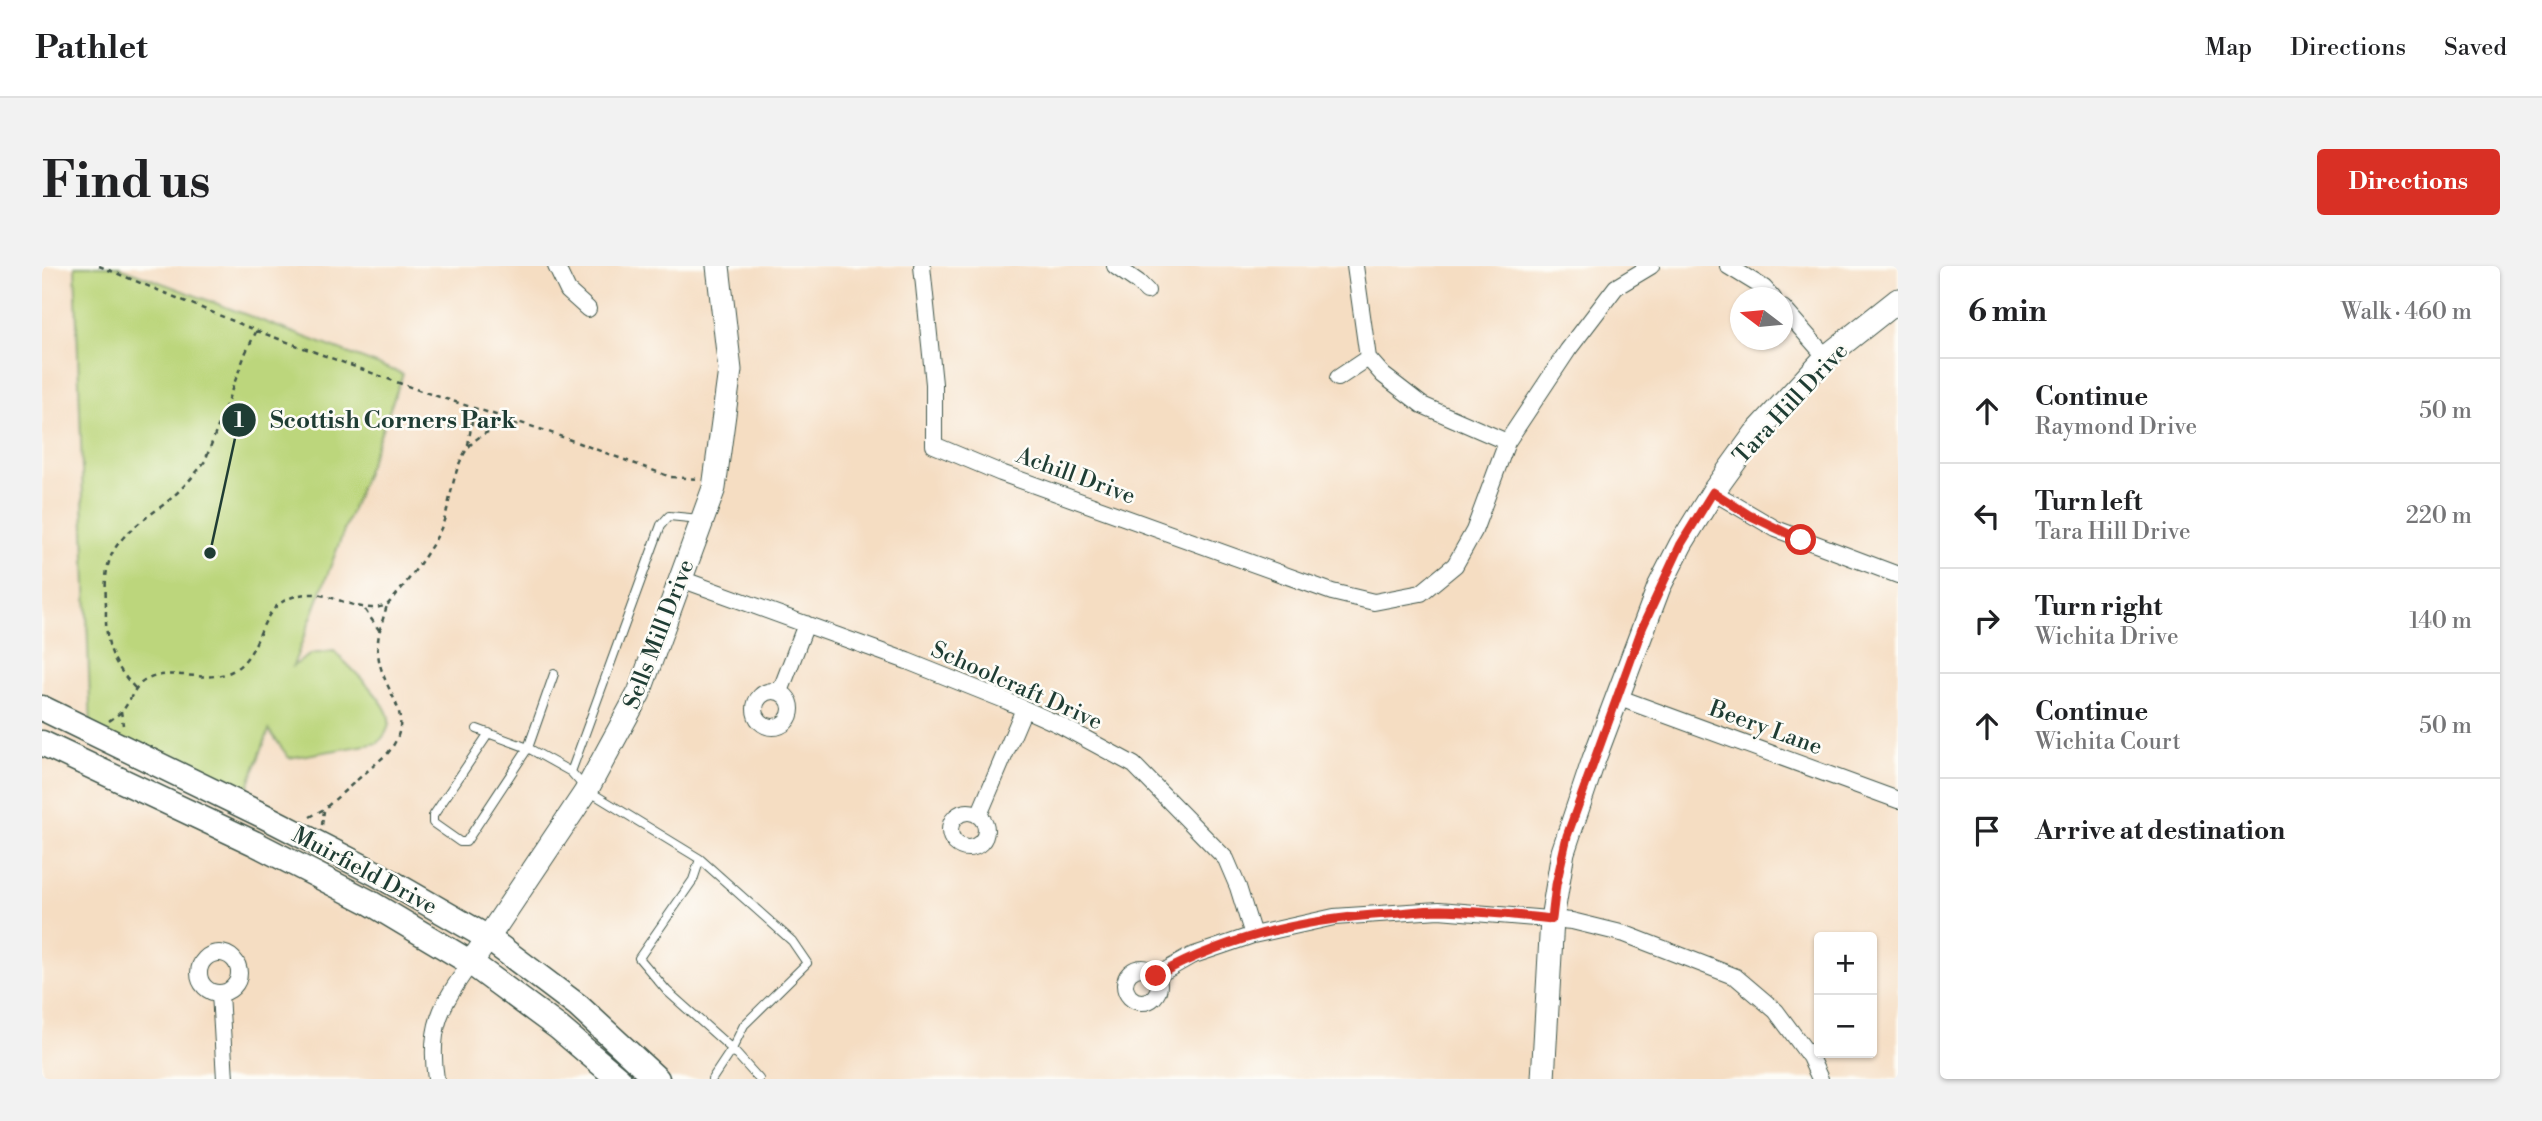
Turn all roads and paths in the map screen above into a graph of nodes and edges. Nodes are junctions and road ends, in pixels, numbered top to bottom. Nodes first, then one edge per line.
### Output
1 (99, 266) edge
2 (556, 266) edge
3 (718, 266) edge
4 (922, 266) edge
5 (1115, 266) edge
6 (1355, 266) edge
7 (1651, 266) edge
8 (1728, 266) edge
9 (1762, 287) edge
10 (1147, 292) dead end
11 (1898, 300) edge
12 (588, 309) dead end
13 (1793, 320) edge
14 (257, 330) junction
15 (1826, 357) junction
16 (1368, 358) junction
17 (1338, 378) dead end
18 (474, 409) junction
19 (519, 424) junction
20 (1507, 442) junction
21 (468, 448) junction
22 (703, 471) dead end
23 (1713, 492) junction
24 (703, 519) junction
25 (1898, 575) edge
26 (681, 579) junction
27 (387, 605) junction
28 (362, 608) junction
29 (806, 624) junction
30 (380, 630) junction
31 (554, 674) dead end
32 (135, 688) junction
33 (780, 692) dead end
34 (1617, 697) junction
35 (42, 708) edge
36 (1024, 709) junction
37 (121, 712) junction
38 (106, 723) dead end
39 (477, 729) dead end
40 (124, 732) dead end
41 (489, 733) junction
42 (42, 743) edge
43 (527, 748) junction
44 (571, 772) junction
45 (587, 790) junction
46 (1898, 800) edge
47 (324, 809) junction
48 (979, 815) dead end
49 (304, 820) dead end
50 (321, 829) dead end
51 (700, 859) junction
52 (1552, 919) junction
53 (1253, 935) junction
54 (488, 938) junction
55 (471, 963) junction
56 (1156, 976) dead end
57 (220, 993) dead end
58 (732, 1049) junction
59 (225, 1079) edge
60 (436, 1079) edge
61 (619, 1079) edge
62 (657, 1079) edge
63 (712, 1079) edge
64 (759, 1079) edge
65 (1543, 1079) edge
66 (1820, 1079) edge

1 - 14 path
2 - 12 street
3 - 24 street, Sells Mill Drive
4 - 20 street, Achill Drive
5 - 10 street
6 - 16 street
7 - 20 street
8 - 9 street
11 - 15 street, Tara Hill Drive
13 - 15 street
14 - 18 path
14 - 32 path
15 - 23 street, Tara Hill Drive
16 - 17 street
16 - 20 street
18 - 19 path
18 - 21 path
19 - 21 path
19 - 22 path
21 - 27 path
23 - 25 street
23 - 34 street, Tara Hill Drive
24 - 26 street, Sells Mill Drive
24 - 44 lane
26 - 29 street, Schoolcraft Drive
26 - 45 street, Sells Mill Drive
27 - 28 path
27 - 30 path
28 - 30 path
28 - 32 path
29 - 33 street
29 - 36 street, Schoolcraft Drive
30 - 47 path
31 - 43 lane
32 - 37 path
34 - 46 street, Beery Lane
34 - 52 street, Tara Hill Drive
35 - 54 main road, Muirfield Drive
36 - 48 street
36 - 53 street, Schoolcraft Drive
37 - 38 path
37 - 40 path
39 - 41 lane
41 - 43 lane
41 - 43 lane
42 - 55 main road, Muirfield Drive
43 - 44 lane
44 - 45 lane
45 - 51 lane
45 - 54 street, Sells Mill Drive
47 - 49 path
47 - 50 path
51 - 58 lane
51 - 58 lane
52 - 53 street
52 - 65 street, Tara Hill Drive
52 - 66 street
53 - 56 street
54 - 55 street, Sells Mill Drive
54 - 62 main road, Muirfield Drive
55 - 60 street
55 - 61 main road, Muirfield Drive
57 - 59 street
58 - 63 lane
58 - 64 lane

